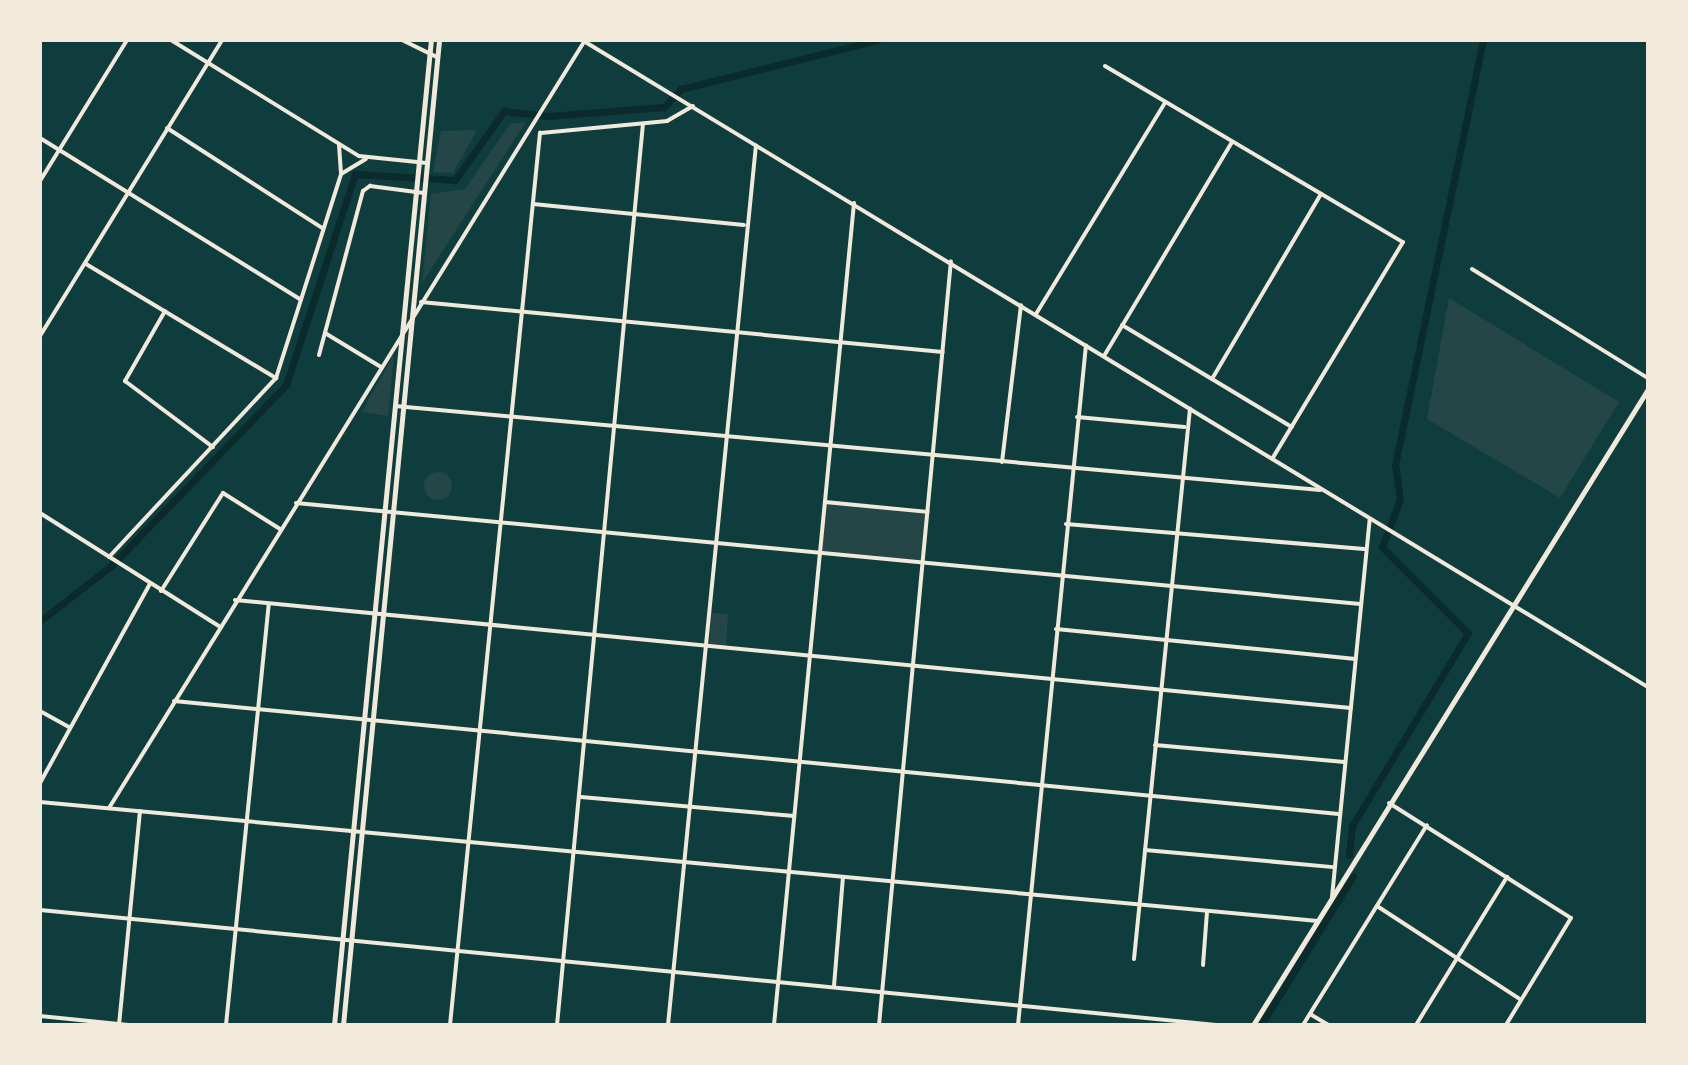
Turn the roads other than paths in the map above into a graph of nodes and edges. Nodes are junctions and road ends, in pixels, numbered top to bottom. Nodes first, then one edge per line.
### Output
1 (127, 40) edge
2 (171, 40) edge
3 (222, 40) edge
4 (402, 40) edge
5 (431, 40) edge
6 (439, 40) edge
7 (584, 40) edge
8 (434, 57) junction
9 (207, 62) junction
10 (1105, 66) dead end
11 (1165, 103) junction
12 (693, 106) junction
13 (643, 124) junction
14 (532, 126) junction
15 (167, 128) junction
16 (540, 133) junction
17 (40, 138) edge
18 (1232, 141) junction
19 (339, 145) junction
20 (756, 145) junction
21 (59, 150) junction
22 (366, 159) junction
23 (419, 163) junction
24 (427, 163) junction
25 (341, 174) junction
26 (40, 181) edge
27 (417, 189) junction
28 (424, 190) junction
29 (128, 193) junction
30 (1321, 194) junction
31 (854, 203) junction
32 (533, 204) junction
33 (635, 212) junction
34 (744, 225) junction
35 (322, 228) junction
36 (951, 261) junction
37 (85, 263) junction
38 (1472, 269) dead end
39 (301, 300) junction
40 (421, 302) junction
41 (1021, 305) junction
42 (165, 311) junction
43 (520, 312) junction
44 (414, 313) junction
45 (1036, 314) junction
46 (625, 322) junction
47 (1122, 325) junction
48 (42, 328) edge
49 (403, 332) junction
50 (734, 332) junction
51 (325, 333) junction
52 (40, 336) edge
53 (840, 342) junction
54 (1086, 345) junction
55 (943, 352) junction
56 (319, 355) dead end
57 (1104, 356) junction
58 (381, 367) junction
59 (276, 378) junction
60 (1648, 378) edge
61 (1212, 379) junction
62 (1648, 389) edge
63 (395, 406) junction
64 (403, 407) junction
65 (1191, 409) junction
66 (510, 416) junction
67 (1077, 417) junction
68 (615, 426) junction
69 (1185, 427) junction
70 (1292, 427) junction
71 (724, 436) junction
72 (831, 446) junction
73 (213, 447) junction
74 (933, 455) junction
75 (1272, 459) junction
76 (1002, 462) junction
77 (1072, 468) junction
78 (1180, 478) junction
79 (1323, 490) junction
80 (825, 502) junction
81 (296, 503) junction
82 (385, 509) junction
83 (393, 510) junction
84 (928, 512) junction
85 (40, 513) edge
86 (1370, 519) junction
87 (501, 521) junction
88 (1066, 524) junction
89 (280, 529) junction
90 (605, 531) junction
91 (1174, 534) junction
92 (714, 542) junction
93 (1364, 549) junction
94 (820, 552) junction
95 (109, 557) junction
96 (923, 562) junction
97 (1061, 575) junction
98 (150, 584) junction
99 (1170, 586) junction
100 (161, 591) junction
101 (235, 600) junction
102 (1515, 603) junction
103 (1360, 604) junction
104 (269, 605) junction
105 (374, 617) junction
106 (383, 618) junction
107 (219, 626) junction
108 (489, 628) junction
109 (1056, 629) junction
110 (597, 638) junction
111 (1165, 640) junction
112 (704, 648) junction
113 (810, 658) junction
114 (1355, 659) junction
115 (913, 667) junction
116 (1051, 680) junction
117 (1648, 687) edge
118 (1160, 690) junction
119 (174, 701) junction
120 (1351, 708) junction
121 (40, 711) edge
122 (259, 712) junction
123 (364, 723) junction
124 (372, 724) junction
125 (69, 727) junction
126 (480, 733) junction
127 (587, 744) junction
128 (1155, 745) junction
129 (694, 754) junction
130 (1344, 762) junction
131 (800, 764) junction
132 (903, 773) junction
133 (40, 783) edge
134 (1041, 786) junction
135 (1149, 796) junction
136 (581, 797) junction
137 (40, 802) edge
138 (1389, 803) junction
139 (689, 807) junction
140 (109, 808) junction
141 (140, 811) junction
142 (1339, 814) junction
143 (794, 816) junction
144 (247, 819) junction
145 (1427, 825) junction
146 (353, 830) junction
147 (362, 831) junction
148 (469, 840) junction
149 (1144, 850) junction
150 (577, 851) junction
151 (683, 861) junction
152 (1333, 867) junction
153 (791, 871) junction
154 (843, 876) junction
155 (1508, 876) junction
156 (892, 881) junction
157 (1031, 895) junction
158 (1332, 897) junction
159 (1139, 905) junction
160 (1377, 906) junction
161 (40, 910) edge
162 (1207, 912) junction
163 (129, 917) junction
164 (1317, 921) junction
165 (236, 929) junction
166 (342, 939) junction
167 (351, 940) junction
168 (458, 949) junction
169 (1134, 959) dead end
170 (1457, 959) junction
171 (564, 961) junction
172 (1203, 965) dead end
173 (673, 971) junction
174 (779, 980) junction
175 (834, 986) junction
176 (882, 991) junction
177 (1521, 1000) junction
178 (1020, 1005) junction
179 (1310, 1014) junction
180 (40, 1016) edge
181 (119, 1024) edge
182 (129, 1025) edge
183 (226, 1025) edge
184 (334, 1025) edge
185 (343, 1025) edge
186 (450, 1025) edge
187 (557, 1025) edge
188 (668, 1025) edge
189 (774, 1025) edge
190 (879, 1025) edge
191 (1018, 1025) edge
192 (1218, 1025) edge
193 (1253, 1025) edge
194 (1303, 1025) edge
195 (1328, 1025) edge
196 (1416, 1025) edge
197 (1506, 1025) edge

1 - 21 street
2 - 9 street
3 - 9 street
4 - 8 street
5 - 8 street
6 - 8 street
7 - 12 street
7 - 14 street
8 - 23 street
8 - 24 street
9 - 15 street
9 - 19 street
10 - 11 street
11 - 18 street
11 - 45 street
12 - 13 street
12 - 20 street
13 - 16 street
13 - 33 street
14 - 16 street
14 - 40 street
15 - 29 street
15 - 35 street
16 - 32 street
17 - 21 street
18 - 30 street
18 - 47 street
19 - 22 street
19 - 25 street
20 - 31 street
20 - 34 street
21 - 26 street
21 - 29 street
22 - 23 street
22 - 25 street
23 - 24 street
23 - 27 street
24 - 28 street
25 - 35 street
27 - 28 street
27 - 49 street
27 - 51 street
28 - 44 street
29 - 37 street
29 - 39 street
30 - 61 street
30 - 70 street
31 - 36 street
31 - 53 street
32 - 33 street
32 - 43 street
33 - 34 street
33 - 46 street
34 - 50 street
35 - 39 street
36 - 41 street
36 - 55 street
37 - 42 street
37 - 48 street
38 - 60 street
39 - 59 street
40 - 43 street
40 - 44 street
41 - 45 street
41 - 76 street
42 - 59 street
42 - 73 street
43 - 46 street
43 - 66 street
44 - 49 street
44 - 64 street
45 - 54 street
46 - 50 street
46 - 68 street
47 - 57 street
47 - 61 street
48 - 52 street
49 - 58 street
49 - 63 street
50 - 53 street
50 - 71 street
51 - 56 street
51 - 58 street
53 - 55 street
53 - 72 street
54 - 57 street
54 - 67 street
55 - 74 street
57 - 65 street
58 - 81 street
59 - 73 street
61 - 70 street
62 - 102 street
63 - 64 street
63 - 82 street
64 - 66 street
64 - 83 street
65 - 69 street
65 - 75 street
66 - 68 street
66 - 87 street
67 - 69 street
67 - 77 street
68 - 71 street
68 - 90 street
69 - 78 street
70 - 75 street
71 - 72 street
71 - 92 street
72 - 74 street
72 - 80 street
73 - 95 street
74 - 76 street
74 - 84 street
75 - 79 street
76 - 77 street
77 - 78 street
77 - 88 street
78 - 79 street
78 - 91 street
79 - 86 street
80 - 84 street
80 - 94 street
81 - 82 street
81 - 89 street
82 - 83 street
82 - 105 street
83 - 87 street
83 - 106 street
84 - 96 street
85 - 95 street
86 - 93 street
86 - 102 street
87 - 90 street
87 - 108 street
88 - 91 street
88 - 97 street
89 - 100 street
89 - 101 street
90 - 92 street
90 - 110 street
91 - 93 street
91 - 99 street
92 - 94 street
92 - 112 street
93 - 103 street
94 - 96 street
94 - 113 street
95 - 98 street
96 - 97 street
96 - 115 street
97 - 99 street
97 - 109 street
98 - 100 street
98 - 125 street
99 - 103 street
99 - 111 street
100 - 107 street
101 - 104 street
101 - 107 street
102 - 117 street
102 - 138 street
103 - 114 street
104 - 105 street
104 - 122 street
105 - 106 street
105 - 123 street
106 - 108 street
106 - 124 street
107 - 119 street
108 - 110 street
108 - 126 street
109 - 111 street
109 - 116 street
110 - 112 street
110 - 127 street
111 - 114 street
111 - 118 street
112 - 113 street
112 - 129 street
113 - 115 street
113 - 131 street
114 - 120 street
115 - 116 street
115 - 132 street
116 - 118 street
116 - 134 street
118 - 120 street
118 - 128 street
119 - 122 street
119 - 140 street
120 - 130 street
121 - 125 street
122 - 123 street
122 - 144 street
123 - 124 street
123 - 146 street
124 - 126 street
124 - 147 street
125 - 133 street
126 - 127 street
126 - 148 street
127 - 129 street
127 - 136 street
128 - 130 street
128 - 135 street
129 - 131 street
129 - 139 street
130 - 142 street
131 - 132 street
131 - 143 street
132 - 134 street
132 - 156 street
134 - 135 street
134 - 157 street
135 - 142 street
135 - 149 street
136 - 139 street
136 - 150 street
137 - 140 street
138 - 145 street
138 - 158 street
139 - 143 street
139 - 151 street
140 - 141 street
141 - 144 street
141 - 163 street
142 - 152 street
143 - 153 street
144 - 146 street
144 - 165 street
145 - 155 street
145 - 160 street
146 - 147 street
146 - 166 street
147 - 148 street
147 - 167 street
148 - 150 street
148 - 168 street
149 - 152 street
149 - 159 street
150 - 151 street
150 - 171 street
151 - 153 street
151 - 173 street
152 - 158 street
153 - 154 street
153 - 174 street
154 - 156 street
154 - 175 street
155 - 170 street
155 - 177 street
156 - 157 street
156 - 176 street
157 - 159 street
157 - 178 street
158 - 164 street
159 - 162 street
159 - 169 street
160 - 170 street
160 - 179 street
161 - 163 street
162 - 164 street
162 - 172 street
163 - 165 street
163 - 181 street
164 - 193 street
165 - 166 street
165 - 183 street
166 - 167 street
166 - 184 street
167 - 168 street
167 - 185 street
168 - 171 street
168 - 186 street
170 - 177 street
170 - 196 street
171 - 173 street
171 - 187 street
173 - 174 street
173 - 188 street
174 - 175 street
174 - 189 street
175 - 176 street
176 - 178 street
176 - 190 street
177 - 197 street
178 - 191 street
178 - 192 street
179 - 194 street
179 - 195 street
180 - 181 street
181 - 182 street

